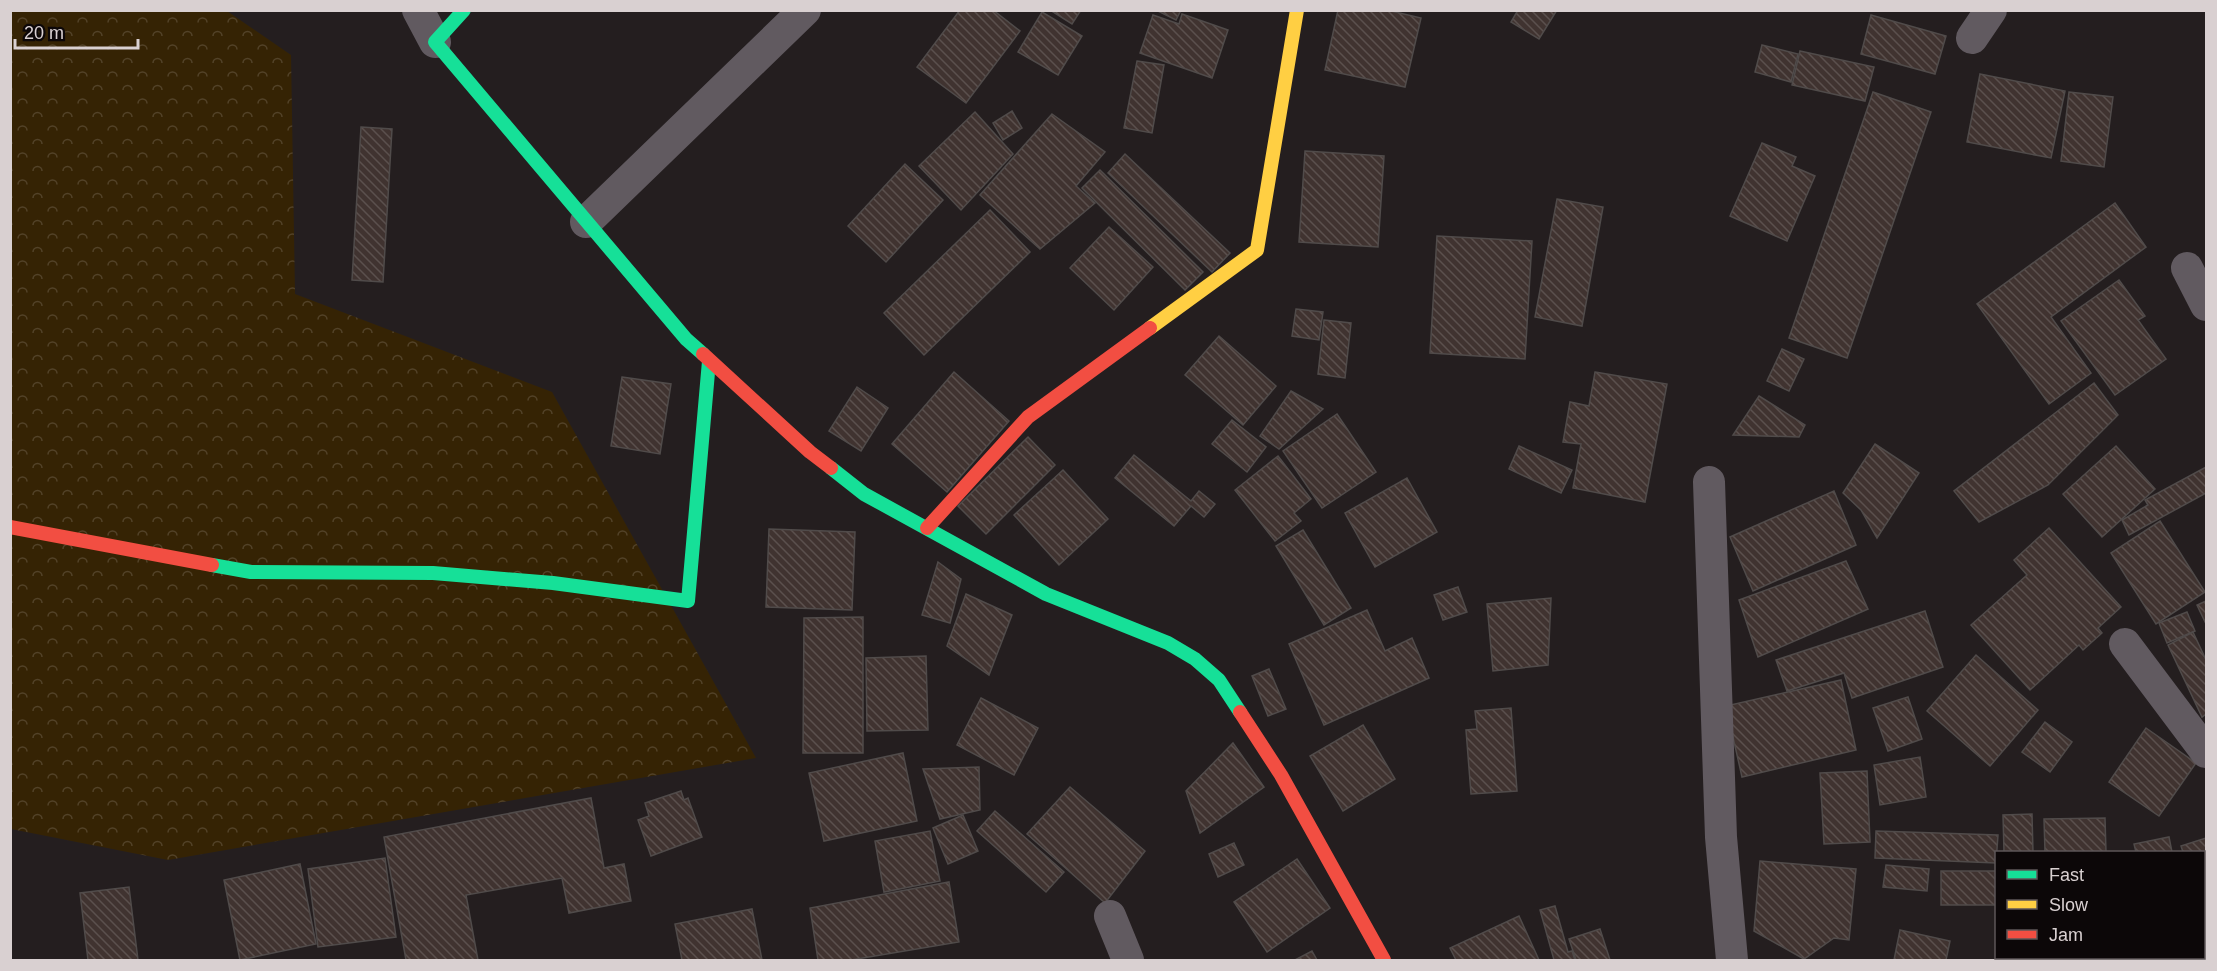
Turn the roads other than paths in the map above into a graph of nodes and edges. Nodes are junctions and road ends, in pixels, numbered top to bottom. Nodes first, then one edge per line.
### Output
1 (418, 10) edge
2 (464, 10) edge
3 (805, 10) edge
4 (1297, 10) edge
5 (1991, 10) edge
6 (1972, 38) dead end
7 (435, 42) junction
8 (586, 222) junction
9 (2187, 268) dead end
10 (2206, 305) edge
11 (709, 361) junction
12 (1709, 482) dead end
13 (10, 527) edge
14 (927, 528) junction
15 (2125, 644) dead end
16 (2206, 752) edge
17 (1110, 916) dead end
18 (1128, 960) edge
19 (1384, 960) edge
20 (1732, 960) edge

1 - 7 street
2 - 7 street
3 - 8 street
4 - 14 street
5 - 6 street
7 - 8 street
8 - 11 street
9 - 10 street
11 - 13 street
11 - 14 street
12 - 20 street
14 - 19 street
15 - 16 street
17 - 18 street

